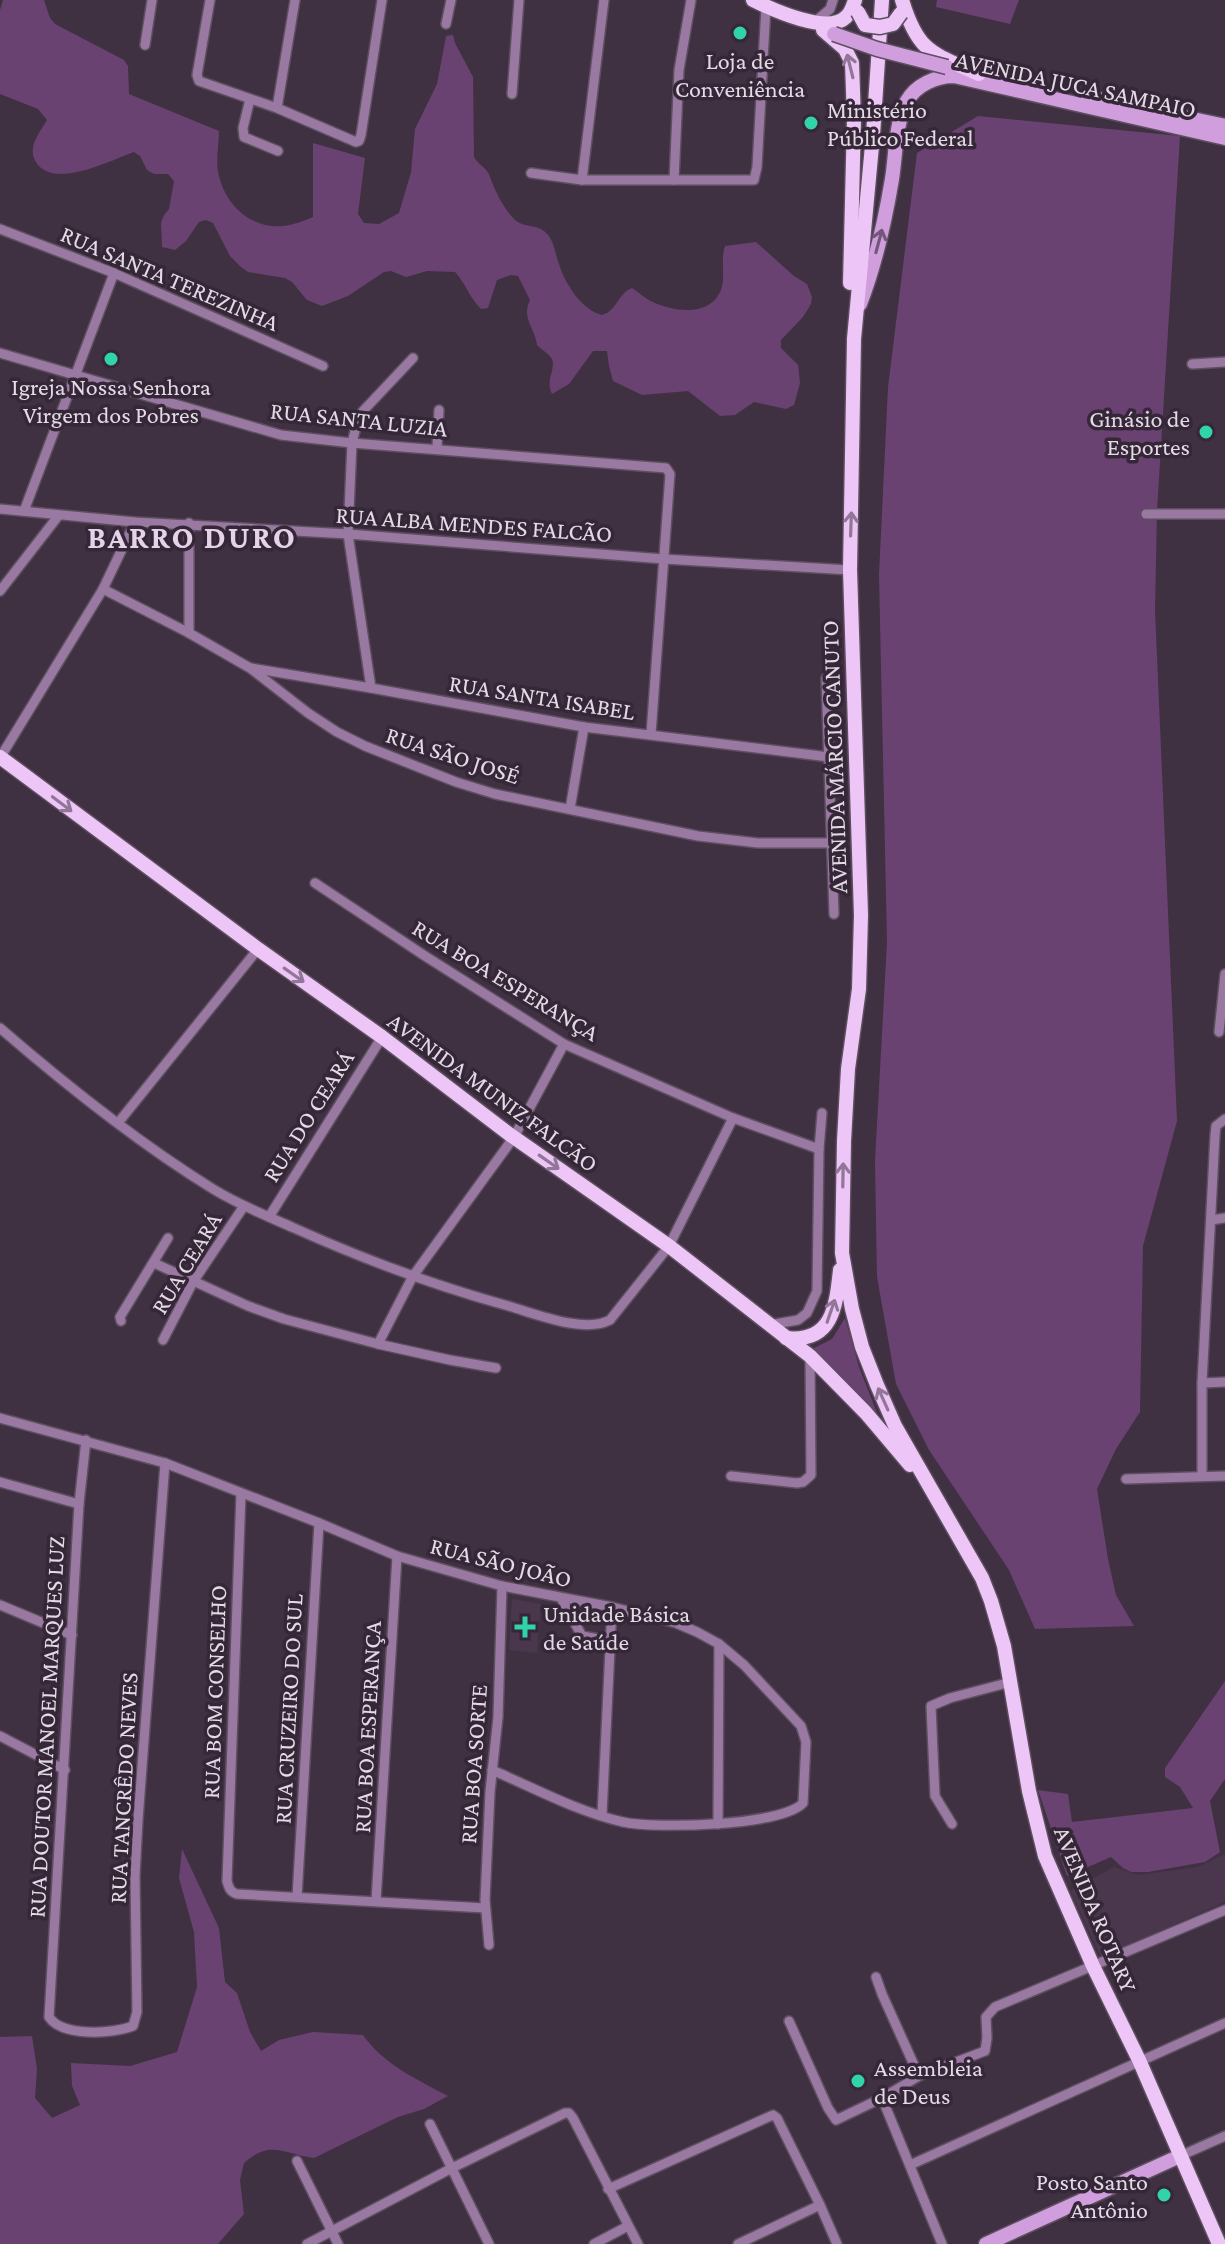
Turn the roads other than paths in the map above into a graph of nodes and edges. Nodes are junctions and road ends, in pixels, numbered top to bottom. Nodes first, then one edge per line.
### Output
1 (152, 0) edge
2 (210, 0) edge
3 (295, 0) edge
4 (382, 0) edge
5 (451, 0) edge
6 (519, 0) edge
7 (604, 0) edge
8 (691, 0) edge
9 (833, 0) edge
10 (882, 0) edge
11 (760, 3) edge
12 (856, 4) edge
13 (902, 4) edge
14 (446, 24) dead end
15 (824, 28) junction
16 (145, 45) dead end
17 (979, 74) junction
18 (512, 94) dead end
19 (250, 99) junction
20 (277, 108) junction
21 (1225, 126) edge
22 (1225, 138) edge
23 (278, 151) dead end
24 (531, 173) dead end
25 (582, 180) junction
26 (674, 180) junction
27 (0, 229) edge
28 (114, 273) junction
29 (855, 316) junction
30 (854, 339) junction
31 (0, 353) edge
32 (413, 358) dead end
33 (1225, 362) edge
34 (1192, 364) dead end
35 (323, 366) dead end
36 (76, 376) junction
37 (439, 410) dead end
38 (352, 443) junction
39 (437, 448) junction
40 (0, 509) edge
41 (24, 511) junction
42 (1146, 514) dead end
43 (1225, 514) edge
44 (59, 515) junction
45 (135, 522) junction
46 (189, 523) junction
47 (348, 534) junction
48 (664, 559) junction
49 (850, 570) junction
50 (103, 589) junction
51 (0, 591) edge
52 (189, 633) junction
53 (250, 668) junction
54 (826, 678) dead end
55 (371, 688) junction
56 (584, 727) junction
57 (651, 734) junction
58 (0, 757) edge
59 (829, 757) junction
60 (570, 809) junction
61 (831, 843) junction
62 (315, 883) dead end
63 (834, 914) dead end
64 (258, 949) junction
65 (1225, 974) edge
66 (0, 1028) edge
67 (1219, 1032) dead end
68 (382, 1037) junction
69 (564, 1044) junction
70 (822, 1113) dead end
71 (733, 1118) junction
72 (1222, 1120) edge
73 (118, 1123) junction
74 (514, 1137) junction
75 (819, 1149) junction
76 (244, 1206) junction
77 (269, 1217) junction
78 (1225, 1218) edge
79 (1211, 1220) junction
80 (168, 1238) dead end
81 (669, 1246) junction
82 (842, 1253) junction
83 (154, 1263) junction
84 (413, 1276) junction
85 (193, 1282) junction
86 (121, 1321) dead end
87 (769, 1325) junction
88 (786, 1338) junction
89 (163, 1340) dead end
90 (378, 1344) junction
91 (810, 1356) junction
92 (496, 1368) dead end
93 (1225, 1382) edge
94 (1202, 1383) junction
95 (0, 1418) edge
96 (86, 1440) junction
97 (165, 1463) junction
98 (731, 1476) dead end
99 (1202, 1476) junction
100 (1225, 1476) edge
101 (1126, 1479) dead end
102 (0, 1482) edge
103 (241, 1493) junction
104 (932, 1493) junction
105 (79, 1504) junction
106 (319, 1523) junction
107 (397, 1556) junction
108 (502, 1586) junction
109 (561, 1598) junction
110 (0, 1605) edge
111 (612, 1607) junction
112 (72, 1635) junction
113 (610, 1641) junction
114 (719, 1644) junction
115 (1011, 1682) junction
116 (0, 1736) edge
117 (65, 1770) junction
118 (492, 1770) junction
119 (602, 1815) junction
120 (718, 1824) junction
121 (952, 1824) dead end
122 (297, 1897) junction
123 (376, 1901) junction
124 (485, 1908) junction
125 (1225, 1910) edge
126 (489, 1945) dead end
127 (1093, 1966) junction
128 (876, 1977) dead end
129 (49, 2017) joint
130 (789, 2021) dead end
131 (1225, 2023) edge
132 (1139, 2060) junction
133 (919, 2076) junction
134 (882, 2098) junction
135 (430, 2124) dead end
136 (1225, 2136) edge
137 (1180, 2156) junction
138 (297, 2161) dead end
139 (910, 2165) junction
140 (452, 2168) junction
141 (608, 2189) junction
142 (820, 2205) junction
143 (628, 2226) junction
144 (331, 2230) junction
145 (307, 2244) edge
146 (338, 2244) edge
147 (489, 2244) edge
148 (594, 2244) edge
149 (638, 2244) edge
150 (738, 2244) edge
151 (837, 2244) edge
152 (942, 2244) edge
153 (986, 2244) edge
154 (1219, 2244) edge

1 - 16 street
2 - 19 street
3 - 20 street
4 - 20 street
5 - 14 street
6 - 18 street
7 - 25 street
8 - 26 street
9 - 15 street
10 - 29 main road, AVENIDA MÁRCIO CANUTO
11 - 15 main road
11 - 26 street
12 - 13 main road, bridge
12 - 15 main road
13 - 17 main road
15 - 17 main road, AVENIDA JUCA SAMPAIO, bridge
30 -> 15 main road
17 - 21 main road, AVENIDA JUCA SAMPAIO
19 - 20 street
19 - 23 street
29 -> 22 main road, AVENIDA JUCA SAMPAIO
24 - 25 street
25 - 26 street
27 - 28 street, RUA SANTA TEREZINHA
28 - 35 street, RUA SANTA TEREZINHA
28 - 36 street
29 - 30 main road, AVENIDA MÁRCIO CANUTO
49 -> 30 main road, AVENIDA MÁRCIO CANUTO
31 - 36 street, RUA SANTA LUZIA
32 - 38 street
33 - 34 street
36 - 38 street, RUA SANTA LUZIA
36 - 41 street
37 - 39 street
38 - 39 street, RUA SANTA LUZIA
38 - 47 street
39 - 48 street, RUA SANTA LUZIA
40 - 41 street, RUA ALBA MENDES FALCÃO
41 - 44 street, RUA ALBA MENDES FALCÃO
42 - 43 street
44 - 45 street, RUA ALBA MENDES FALCÃO
44 - 51 street
45 - 46 street, RUA ALBA MENDES FALCÃO
45 - 50 street
46 - 47 street, RUA ALBA MENDES FALCÃO
46 - 52 street
47 - 48 street, RUA ALBA MENDES FALCÃO
47 - 55 street
48 - 49 street, RUA ALBA MENDES FALCÃO
48 - 57 street
82 -> 49 main road, AVENIDA MÁRCIO CANUTO
50 - 52 street, RUA SÃO JOSÉ
50 - 58 street
52 - 53 street, RUA SÃO JOSÉ
53 - 55 street, RUA SANTA ISABEL
53 - 60 street, RUA SÃO JOSÉ
54 - 59 street
55 - 56 street, RUA SANTA ISABEL
56 - 57 street, RUA SANTA ISABEL
56 - 60 street
57 - 59 street, RUA SANTA ISABEL
58 -> 64 main road, AVENIDA MUNIZ FALCÃO
59 - 61 street
60 - 61 street, RUA SÃO JOSÉ
61 - 63 street
62 - 69 street, RUA BOA ESPERANÇA
64 -> 68 main road, AVENIDA MUNIZ FALCÃO
64 - 73 street
65 - 67 street
66 - 73 street
68 - 74 main road, AVENIDA MUNIZ FALCÃO
68 - 77 street, RUA DO CEARÁ
69 - 71 street, RUA BOA ESPERANÇA
69 - 74 street
70 - 75 street
71 - 75 street, RUA BOA ESPERANÇA
71 - 81 street
72 - 79 street
73 - 76 street
74 -> 81 main road, AVENIDA MUNIZ FALCÃO
74 - 84 street
75 - 87 street
76 - 77 street
76 - 85 street, RUA CEARÁ
77 - 84 street
78 - 79 street
79 - 94 street
80 - 83 street
81 - 84 street
81 - 87 main road, AVENIDA MUNIZ FALCÃO
88 -> 82 main road
104 -> 82 main road, AVENIDA MÁRCIO CANUTO
83 - 85 street
83 - 86 street
84 - 90 street
85 - 89 street, RUA CEARÁ
85 - 90 street
87 - 88 main road, AVENIDA MUNIZ FALCÃO
88 - 91 main road, AVENIDA MUNIZ FALCÃO
90 - 92 street
91 - 98 street
91 - 104 main road, AVENIDA MUNIZ FALCÃO
93 - 94 street
94 - 99 street
95 - 96 street, RUA SÃO JOÃO
96 - 97 street, RUA SÃO JOÃO
96 - 105 street, RUA DOUTOR MANOEL MARQUES LUZ
97 - 103 street, RUA SÃO JOÃO
97 - 129 street, RUA TANCRÊDO NEVES
99 - 100 street
99 - 101 street
102 - 105 street
103 - 106 street, RUA SÃO JOÃO
103 - 122 street, RUA BOM CONSELHO
104 - 115 main road, AVENIDA ROTARY
105 - 112 street, RUA DOUTOR MANOEL MARQUES LUZ
106 - 107 street, RUA SÃO JOÃO
106 - 122 street, RUA CRUZEIRO DO SUL
107 - 108 street, RUA SÃO JOÃO
107 - 123 street, RUA BOA ESPERANÇA
108 - 109 street, RUA SÃO JOÃO
108 - 118 street, RUA BOA SORTE
109 - 111 street, RUA SÃO JOÃO
109 - 113 street
110 - 112 street
111 - 113 street
111 - 114 street, RUA SÃO JOÃO
112 - 117 street, RUA DOUTOR MANOEL MARQUES LUZ
113 - 119 street
114 - 120 street
114 - 120 street, RUA SÃO JOÃO
115 - 121 street
115 - 127 main road, AVENIDA ROTARY
116 - 117 street
117 - 129 street, RUA DOUTOR MANOEL MARQUES LUZ
118 - 119 street
118 - 124 street, RUA BOA SORTE
119 - 120 street
122 - 123 street
123 - 124 street
124 - 126 street, RUA BOA SORTE
125 - 127 street
127 - 132 main road, AVENIDA ROTARY
127 - 133 street
128 - 133 street
130 - 134 street
131 - 132 street
132 - 137 main road, AVENIDA ROTARY
132 - 139 street
133 - 134 street
134 - 139 street
135 - 140 street
136 - 137 street
137 - 153 main road
137 - 154 main road, AVENIDA ROTARY
138 - 144 street
139 - 152 street
140 - 141 street
140 - 144 street
140 - 147 street
141 - 142 street
141 - 143 street
142 - 150 street
142 - 151 street
143 - 148 street
143 - 149 street
144 - 145 street
144 - 146 street

